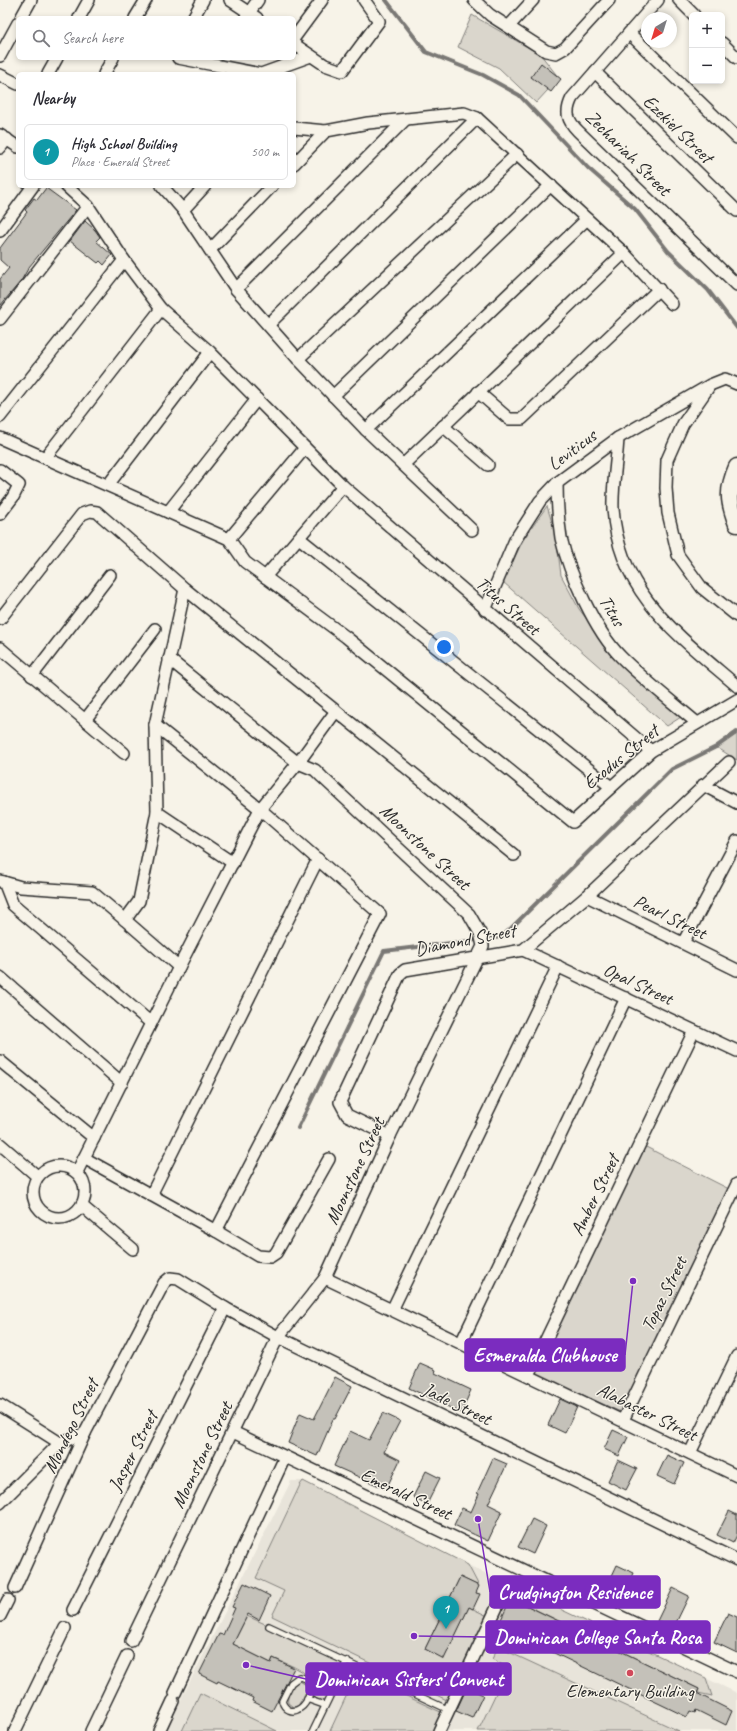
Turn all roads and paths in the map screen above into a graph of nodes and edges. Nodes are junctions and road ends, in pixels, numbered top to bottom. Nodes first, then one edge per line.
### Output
1 (30, 0) edge
2 (89, 0) edge
3 (146, 0) edge
4 (203, 0) edge
5 (230, 0) edge
6 (258, 0) edge
7 (322, 0) edge
8 (364, 0) edge
9 (474, 0) edge
10 (532, 0) edge
11 (610, 0) edge
12 (658, 0) edge
13 (679, 0) edge
14 (691, 12) edge
15 (22, 16) edge
16 (80, 16) edge
17 (136, 16) edge
18 (194, 16) edge
19 (251, 16) edge
20 (509, 26) junction
21 (16, 27) edge
22 (629, 33) junction
23 (296, 35) edge
24 (296, 45) edge
25 (725, 46) edge
26 (0, 56) edge
27 (311, 56) junction
28 (737, 58) edge
29 (56, 60) edge
30 (112, 60) edge
31 (200, 60) edge
32 (223, 62) edge
33 (49, 72) edge
34 (105, 72) edge
35 (256, 72) edge
36 (267, 72) edge
37 (595, 72) junction
38 (0, 75) edge
39 (16, 83) edge
40 (477, 118) junction
41 (406, 119) junction
42 (296, 128) edge
43 (326, 131) junction
44 (4, 137) edge
45 (737, 138) edge
46 (16, 146) edge
47 (0, 148) edge
48 (517, 154) junction
49 (296, 162) edge
50 (551, 186) junction
51 (32, 188) edge
52 (68, 188) edge
53 (164, 188) edge
54 (203, 188) edge
55 (270, 188) edge
56 (88, 206) junction
57 (182, 210) junction
58 (737, 211) edge
59 (587, 219) junction
60 (0, 231) edge
61 (210, 250) junction
62 (624, 253) junction
63 (124, 260) junction
64 (737, 285) edge
65 (236, 289) junction
66 (659, 289) junction
67 (672, 304) dead end
68 (161, 309) junction
69 (0, 319) edge
70 (268, 325) junction
71 (210, 352) junction
72 (298, 359) junction
73 (737, 384) edge
74 (710, 385) junction
75 (478, 392) junction
76 (333, 396) junction
77 (257, 399) junction
78 (0, 417) edge
79 (443, 426) junction
80 (366, 430) junction
81 (0, 438) edge
82 (618, 438) junction
83 (305, 448) junction
84 (45, 458) junction
85 (403, 465) junction
86 (488, 465) dead end
87 (737, 467) edge
88 (0, 470) edge
89 (557, 483) junction
90 (108, 486) junction
91 (343, 486) junction
92 (168, 512) junction
93 (0, 514) edge
94 (737, 524) edge
95 (472, 530) dead end
96 (299, 538) junction
97 (229, 539) junction
98 (110, 575) dead end
99 (265, 577) junction
100 (185, 589) junction
101 (484, 610) junction
102 (737, 616) edge
103 (0, 619) edge
104 (155, 629) dead end
105 (0, 648) edge
106 (169, 659) junction
107 (32, 676) junction
108 (737, 686) edge
109 (737, 700) edge
110 (336, 711) junction
111 (84, 720) junction
112 (697, 723) junction
113 (155, 725) junction
114 (651, 751) junction
115 (124, 753) dead end
116 (728, 762) dead end
117 (298, 763) junction
118 (703, 785) junction
119 (611, 787) junction
120 (737, 803) edge
121 (260, 808) junction
122 (157, 812) junction
123 (737, 841) edge
124 (514, 855) dead end
125 (318, 859) junction
126 (233, 863) junction
127 (2, 882) edge
128 (587, 896) junction
129 (125, 920) junction
130 (683, 944) junction
131 (524, 950) junction
132 (477, 958) junction
133 (558, 966) junction
134 (179, 967) junction
135 (737, 970) edge
136 (0, 977) edge
137 (626, 998) junction
138 (151, 1023) junction
139 (694, 1030) junction
140 (737, 1051) edge
141 (0, 1061) edge
142 (122, 1083) junction
143 (390, 1136) junction
144 (94, 1138) junction
145 (0, 1144) edge
146 (84, 1158) junction
147 (329, 1159) dead end
148 (77, 1172) junction
149 (37, 1176) junction
150 (737, 1184) edge
151 (151, 1195) junction
152 (82, 1206) junction
153 (216, 1231) junction
154 (133, 1249) dead end
155 (325, 1278) junction
156 (164, 1283) joint
157 (226, 1308) junction
158 (392, 1310) junction
159 (278, 1337) junction
160 (462, 1343) junction
161 (737, 1356) edge
162 (529, 1375) junction
163 (0, 1405) edge
164 (623, 1420) junction
165 (233, 1432) junction
166 (85, 1433) junction
167 (60, 1443) junction
168 (690, 1453) junction
169 (285, 1457) junction
170 (737, 1476) edge
171 (0, 1503) edge
172 (737, 1560) edge
173 (15, 1588) dead end
174 (506, 1588) dead end
175 (8, 1600) dead end
176 (73, 1610) dead end
177 (0, 1616) edge
178 (269, 1626) dead end
179 (65, 1628) dead end
180 (131, 1641) dead end
181 (127, 1656) dead end
182 (347, 1661) junction
183 (737, 1672) edge
184 (306, 1699) junction
185 (324, 1706) junction
186 (449, 1710) junction
187 (15, 1731) edge
188 (91, 1731) edge
189 (159, 1731) edge
190 (313, 1731) edge
191 (440, 1731) edge

1 - 15 street
2 - 16 street
3 - 17 street
4 - 18 street
5 - 19 street
6 - 19 street
7 - 23 street
8 - 27 street
9 - 20 street
10 - 20 street
11 - 20 street
12 - 22 street, Zechariah Street
13 - 14 street
21 - 26 street
22 - 37 street, Zechariah Street
22 - 45 street
24 - 27 street
25 - 28 street
27 - 36 street
29 - 33 street
30 - 34 street
31 - 32 street
32 - 35 street
37 - 58 street, Ezekiel Street
37 - 64 street, Zechariah Street
38 - 39 street
40 - 41 street
40 - 48 street
40 - 70 street
41 - 43 street
41 - 65 street
42 - 43 street
43 - 49 street
44 - 46 street
44 - 47 street
48 - 50 street
48 - 72 street
50 - 59 street
50 - 76 street
51 - 60 street
52 - 56 street, Titus Street
53 - 57 street
54 - 57 street
55 - 61 street
56 - 63 street, Titus Street
56 - 69 street
57 - 61 street
59 - 62 street
59 - 80 street
61 - 65 street
62 - 66 street
62 - 75 street
63 - 68 street, Titus Street
63 - 78 street
65 - 70 street
66 - 67 street
66 - 75 street
68 - 71 street, Titus Street
68 - 84 street
70 - 72 street
71 - 77 street, Titus Street
71 - 90 street
72 - 76 street
73 - 74 street, Leviticus
74 - 82 street, Leviticus
74 - 102 street
75 - 79 street
76 - 80 street
77 - 83 street, Titus Street
77 - 92 street
79 - 85 street
79 - 86 street
80 - 85 street
81 - 84 street
82 - 89 street, Leviticus
82 - 108 street
83 - 91 street, Titus Street
83 - 97 street
84 - 90 street
85 - 95 street
87 - 94 street
88 - 93 street
89 - 101 street, Leviticus
89 - 112 street, Titus
90 - 92 street
91 - 96 street
91 - 101 street, Titus Street
92 - 97 street
96 - 99 street
96 - 119 street
97 - 99 street
98 - 107 street
99 - 119 street, Exodus Street
100 - 103 street
100 - 106 street
100 - 110 street
101 - 114 street, Titus Street
104 - 111 street
105 - 107 street
106 - 113 street
106 - 117 street, Moonstone Street
107 - 111 street
109 - 112 street, Exodus Street
110 - 117 street
110 - 124 street
111 - 115 street
112 - 114 street, Exodus Street
113 - 121 street
113 - 122 street
114 - 119 street, Exodus Street
116 - 118 street, Diamond Street
117 - 121 street
117 - 132 street, Moonstone Street
118 - 120 street
118 - 128 street, Diamond Street
121 - 125 street
121 - 126 street
122 - 126 street
122 - 129 street
123 - 130 street
125 - 151 street
125 - 153 street
126 - 134 street
127 - 129 street
127 - 138 street
128 - 130 street, Pearl Street
128 - 131 street, Diamond Street
129 - 134 street
130 - 135 street, Pearl Street
131 - 132 street, Diamond Street
131 - 133 street, Opal Street
132 - 143 street, Moonstone Street
132 - 143 street, Diamond Street
133 - 137 street, Opal Street
133 - 158 street
134 - 138 street
136 - 142 street
137 - 139 street, Opal Street
137 - 160 street
138 - 142 street
139 - 140 street, Opal Street
139 - 162 street, Amber Street
141 - 144 street
142 - 144 street
143 - 155 street, Moonstone Street
144 - 146 street
145 - 149 street
146 - 148 street
146 - 151 street
147 - 153 street
148 - 149 street
148 - 152 street
149 - 152 street
150 - 164 street, Topaz Street
151 - 153 street
152 - 154 street
155 - 158 street, Alabaster Street
155 - 159 street, Moonstone Street
156 - 157 street, Jade Street
156 - 166 street, Mondego Street
157 - 159 street, Jade Street
157 - 176 street, Jasper Street
158 - 160 street, Alabaster Street
159 - 165 street, Moonstone Street
159 - 172 street, Jade Street
160 - 162 street, Alabaster Street
161 - 168 street
162 - 164 street, Alabaster Street
163 - 167 street
164 - 168 street, Alabaster Street
165 - 169 street, Emerald Street
165 - 180 street, Moonstone Street
166 - 167 street
166 - 173 street, Mondego Street
167 - 171 street
168 - 170 street, Alabaster Street
169 - 183 street, Emerald Street
169 - 189 street
174 - 186 street
175 - 177 street
178 - 182 lane
179 - 187 street
181 - 188 street
182 - 185 lane
182 - 186 lane
184 - 184 lane
184 - 185 lane
185 - 190 lane
186 - 191 street

